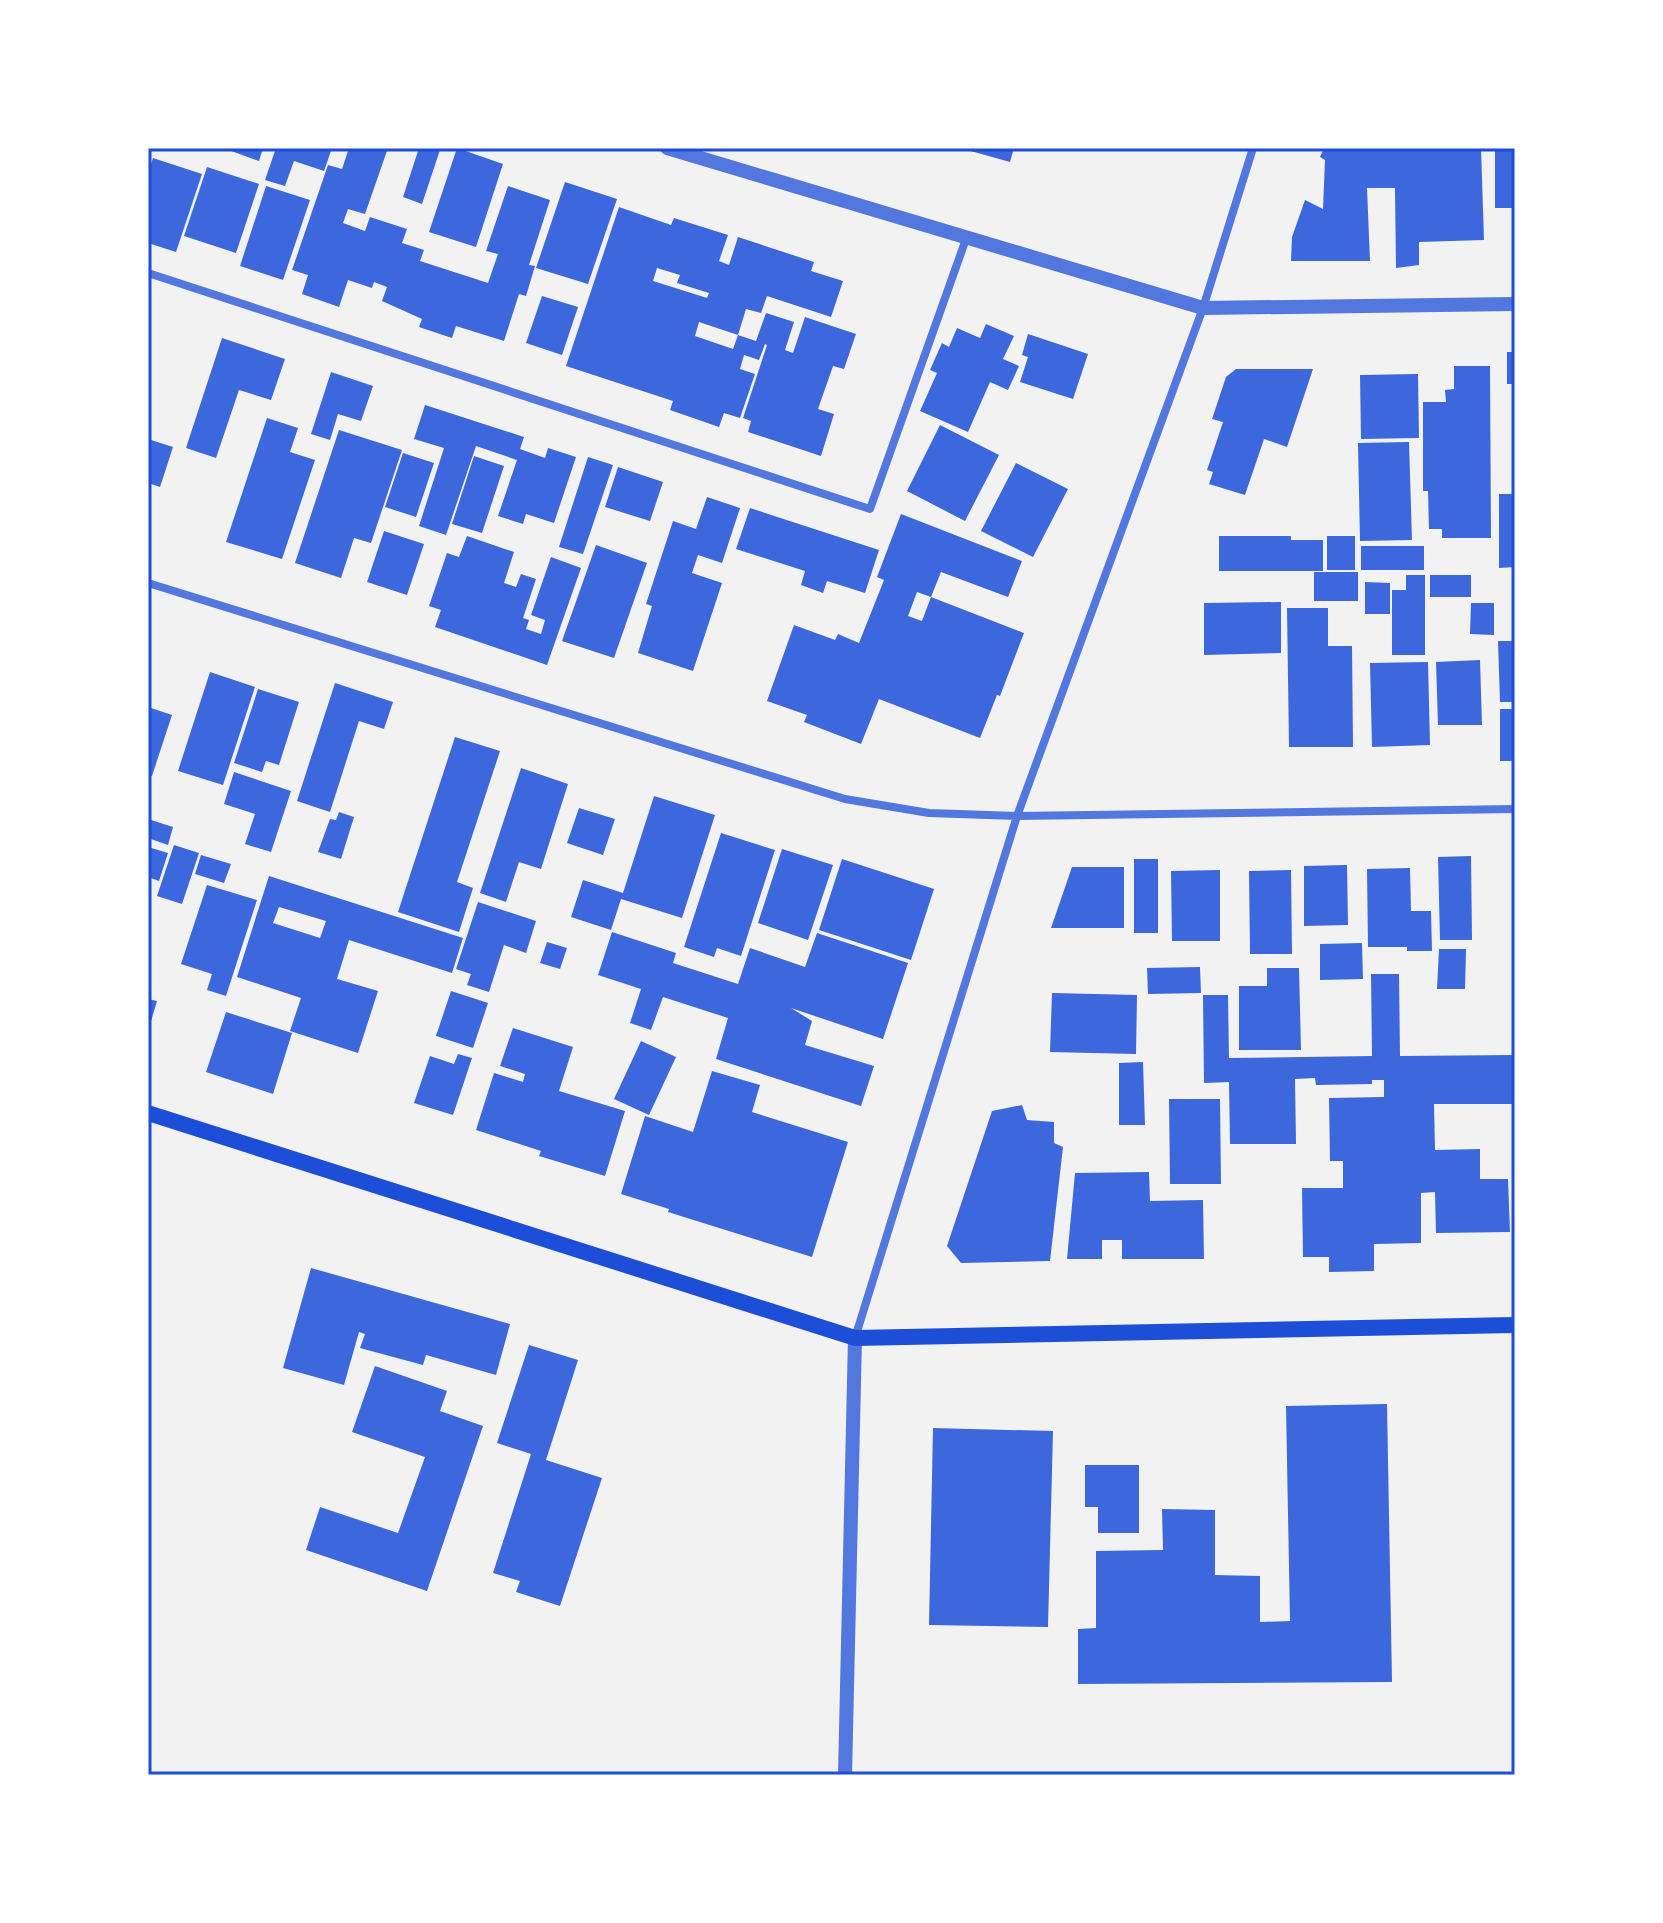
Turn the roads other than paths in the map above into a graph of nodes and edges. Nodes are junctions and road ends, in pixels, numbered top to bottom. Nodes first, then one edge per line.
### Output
1 (667, 148) edge
2 (1253, 148) edge
3 (966, 239) junction
4 (148, 273) edge
5 (1515, 304) edge
6 (1203, 308) junction
7 (148, 583) edge
8 (1515, 809) edge
9 (1017, 816) junction
10 (148, 1113) edge
11 (1515, 1325) edge
12 (855, 1338) junction
13 (845, 1775) edge

1 - 3 street
2 - 6 street
3 - 4 street
3 - 6 street
5 - 6 street
6 - 9 street
7 - 9 street
8 - 9 street
9 - 12 street
10 - 12 main road
11 - 12 main road
12 - 13 street

